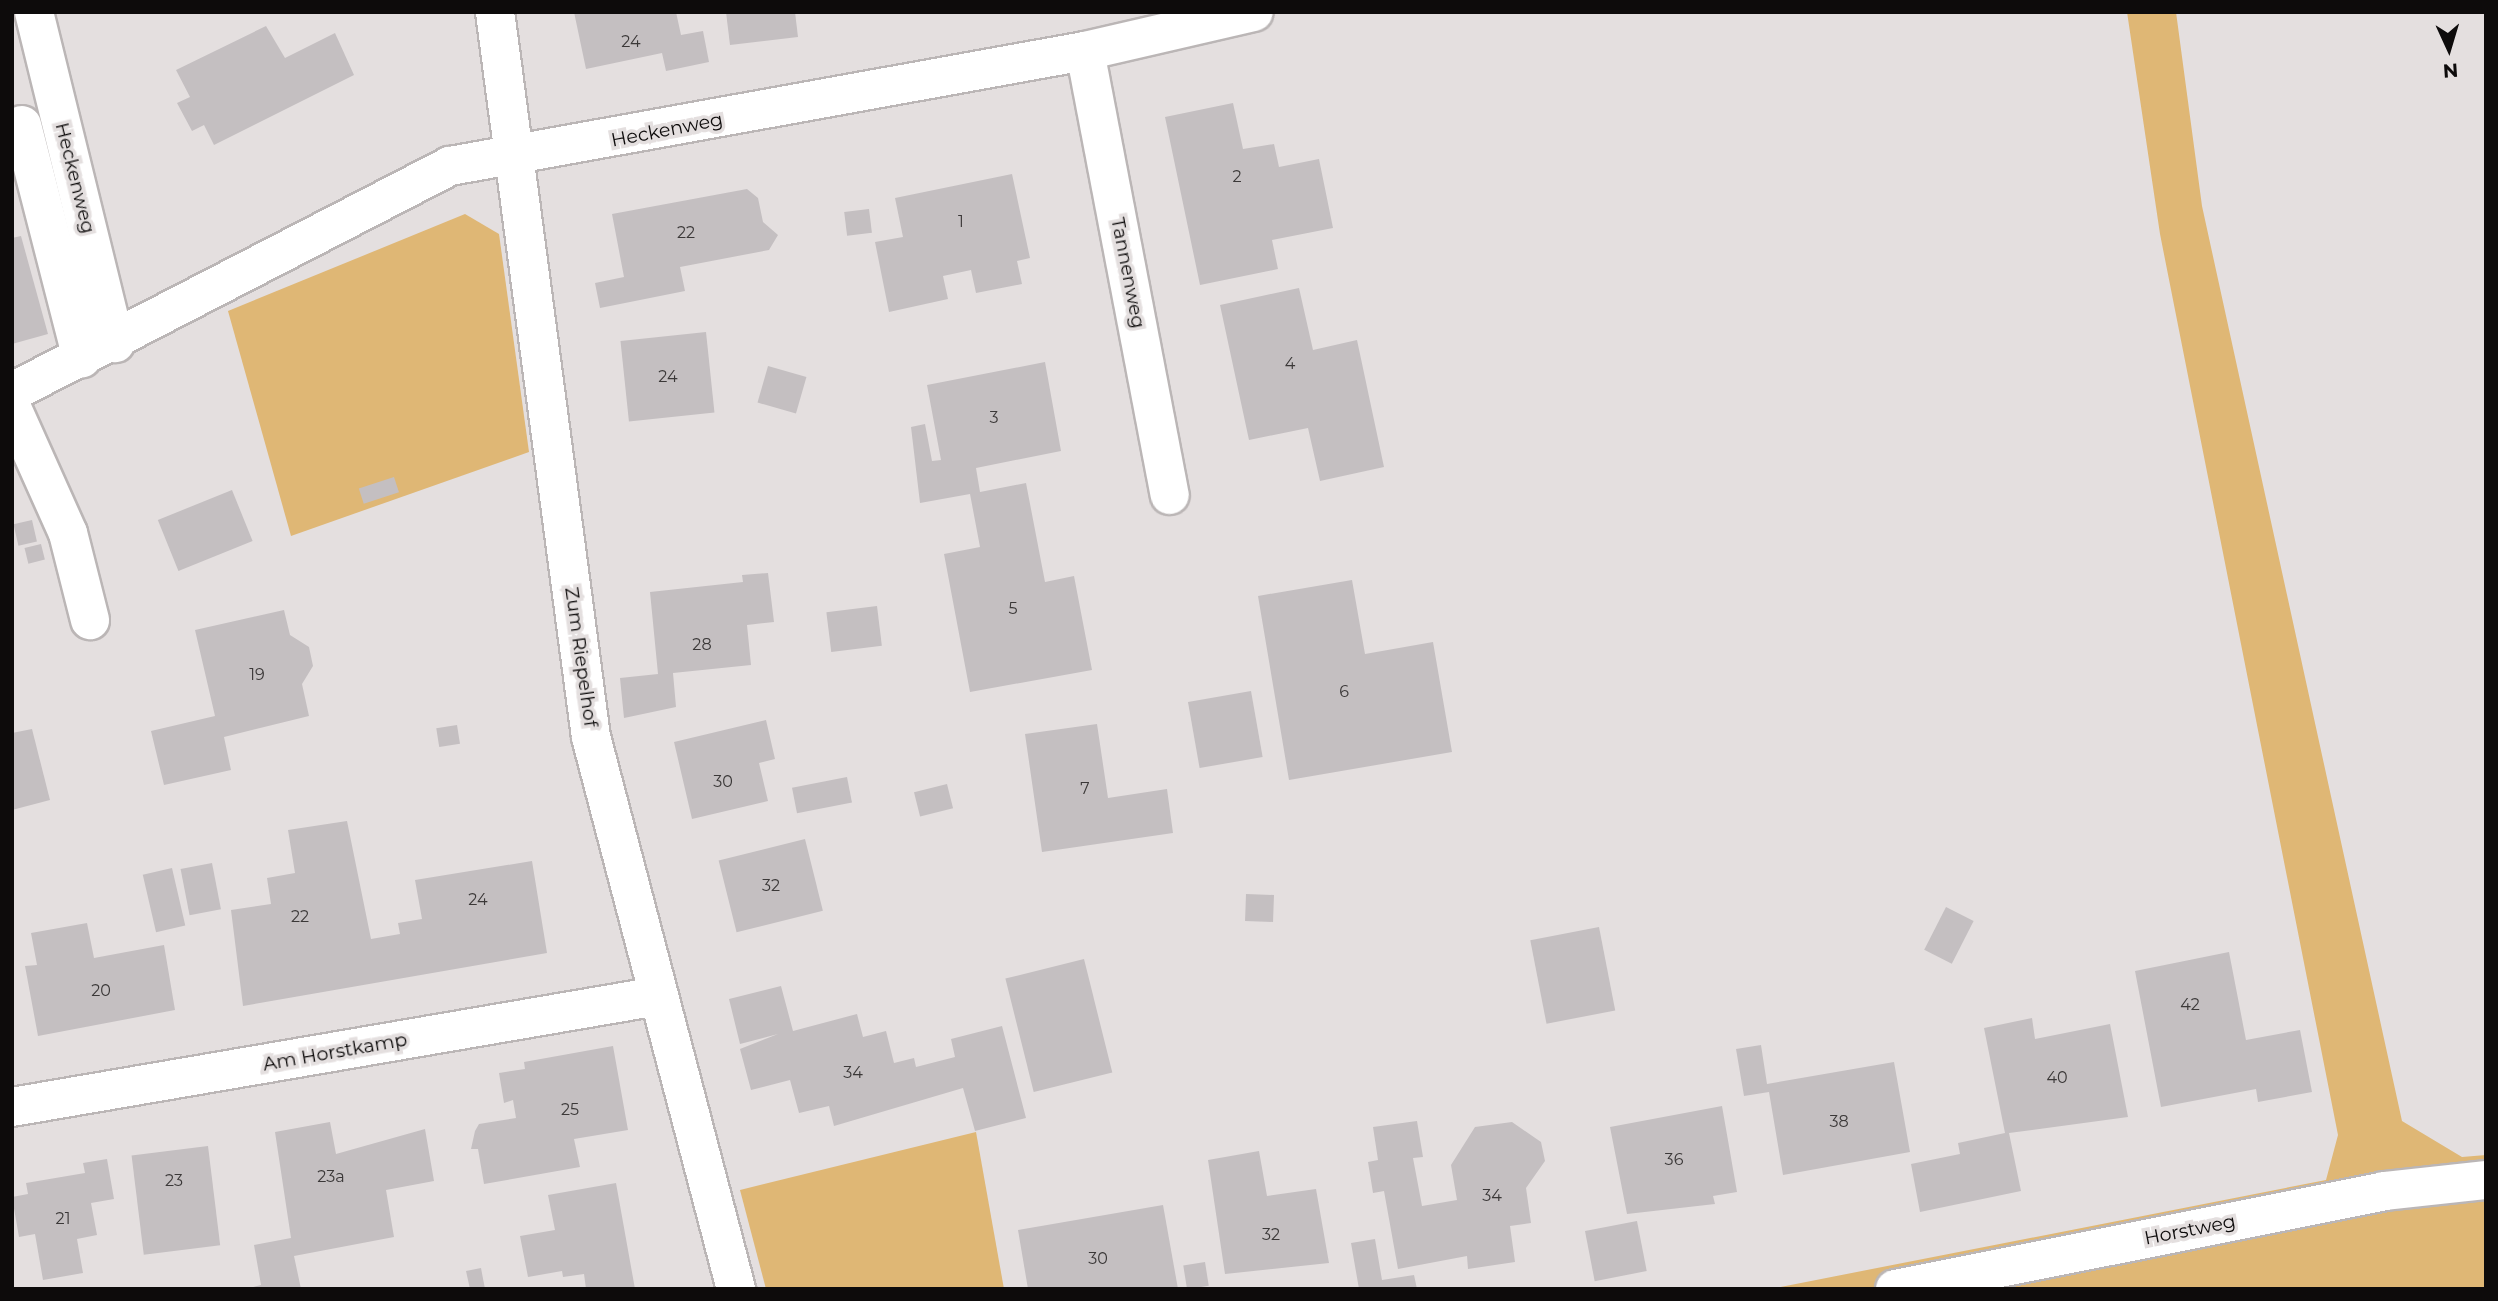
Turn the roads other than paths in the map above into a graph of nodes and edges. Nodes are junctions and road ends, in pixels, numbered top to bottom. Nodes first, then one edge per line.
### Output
1 (34, 12) edge
2 (495, 12) edge
3 (1254, 12) edge
4 (1085, 51) junction
5 (22, 125) dead end
6 (515, 158) junction
7 (98, 351) junction
8 (12, 392) edge
9 (12, 408) edge
10 (1170, 495) dead end
11 (90, 620) dead end
12 (658, 996) junction
13 (12, 1107) edge
14 (2486, 1180) edge
15 (736, 1289) edge
16 (1895, 1289) edge

1 - 7 street, Heckenweg
2 - 6 street, Zum Riepelhof
3 - 4 street, Heckenweg
4 - 6 street, Heckenweg
4 - 10 street, Tannenweg
5 - 7 street
6 - 7 street, Heckenweg
6 - 12 street, Zum Riepelhof
7 - 8 street, Heckenweg
9 - 11 street
12 - 13 street, Am Horstkamp
12 - 15 street, Zum Riepelhof
14 - 16 street, Horstweg

